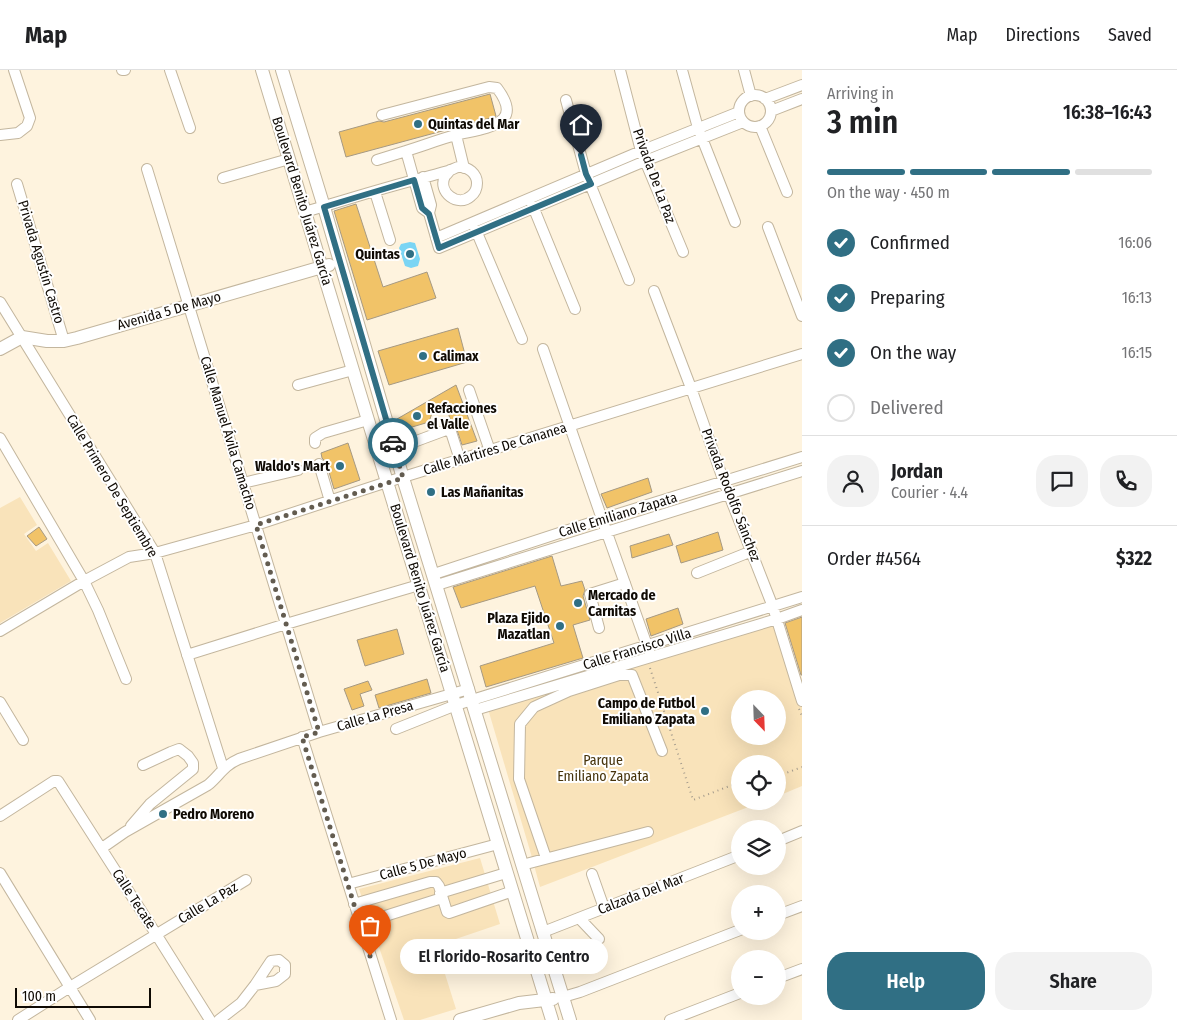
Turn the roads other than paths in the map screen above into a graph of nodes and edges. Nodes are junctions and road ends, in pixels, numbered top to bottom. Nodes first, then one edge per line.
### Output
1 (14, 70) edge
2 (170, 70) edge
3 (262, 70) edge
4 (282, 70) edge
5 (620, 70) edge
6 (682, 70) edge
7 (744, 70) edge
8 (802, 85) edge
9 (751, 96) junction
10 (765, 99) junction
11 (802, 99) edge
12 (566, 100) dead end
13 (771, 111) junction
14 (739, 112) junction
15 (382, 115) dead end
16 (744, 122) junction
17 (760, 126) junction
18 (190, 128) dead end
19 (700, 133) junction
20 (456, 135) junction
21 (0, 136) edge
22 (406, 151) junction
23 (641, 151) junction
24 (290, 159) junction
25 (377, 160) dead end
26 (645, 161) junction
27 (464, 168) junction
28 (147, 169) dead end
29 (450, 170) junction
30 (586, 174) junction
31 (223, 178) dead end
32 (418, 179) junction
33 (17, 184) dead end
34 (591, 184) junction
35 (375, 192) junction
36 (787, 192) dead end
37 (532, 203) junction
38 (324, 207) junction
39 (305, 212) junction
40 (735, 222) dead end
41 (475, 227) junction
42 (768, 227) dead end
43 (436, 238) junction
44 (390, 240) dead end
45 (683, 252) dead end
46 (339, 262) junction
47 (321, 267) junction
48 (629, 280) dead end
49 (654, 291) dead end
50 (0, 302) edge
51 (189, 306) junction
52 (575, 309) dead end
53 (802, 316) edge
54 (22, 337) junction
55 (522, 339) dead end
56 (64, 341) junction
57 (0, 349) edge
58 (543, 349) dead end
59 (802, 354) edge
60 (353, 370) junction
61 (298, 385) dead end
62 (691, 388) junction
63 (469, 390) dead end
64 (368, 420) junction
65 (569, 426) junction
66 (0, 438) edge
67 (315, 443) dead end
68 (395, 449) junction
69 (490, 451) junction
70 (802, 457) edge
71 (460, 460) junction
72 (319, 464) dead end
73 (298, 470) dead end
74 (802, 471) edge
75 (403, 478) junction
76 (387, 482) junction
77 (724, 482) junction
78 (243, 483) junction
79 (730, 494) junction
80 (330, 501) junction
81 (602, 519) junction
82 (256, 525) junction
83 (606, 532) junction
84 (752, 551) junction
85 (155, 553) junction
86 (698, 573) dead end
87 (435, 579) junction
88 (84, 581) junction
89 (625, 583) junction
90 (419, 585) junction
91 (802, 597) edge
92 (773, 607) junction
93 (802, 610) edge
94 (777, 619) junction
95 (286, 624) junction
96 (599, 628) dead end
97 (0, 632) edge
98 (648, 645) junction
99 (187, 655) junction
100 (651, 657) junction
101 (126, 679) dead end
102 (454, 699) junction
103 (472, 699) junction
104 (802, 701) edge
105 (0, 702) edge
106 (396, 729) dead end
107 (319, 732) junction
108 (302, 737) junction
109 (23, 740) dead end
110 (662, 751) dead end
111 (143, 765) dead end
112 (224, 768) junction
113 (0, 816) edge
114 (802, 831) edge
115 (125, 832) junction
116 (648, 832) dead end
117 (786, 838) edge
118 (498, 844) junction
119 (102, 848) junction
120 (546, 858) junction
121 (731, 859) edge
122 (522, 865) junction
123 (0, 873) edge
124 (506, 873) junction
125 (592, 874) dead end
126 (246, 880) dead end
127 (348, 884) junction
128 (512, 891) junction
129 (441, 896) junction
130 (354, 904) junction
131 (802, 906) edge
132 (604, 908) junction
133 (786, 912) edge
134 (579, 918) junction
135 (360, 924) junction
136 (543, 932) junction
137 (731, 933) edge
138 (156, 934) junction
139 (599, 939) dead end
140 (802, 969) edge
141 (786, 975) edge
142 (255, 985) dead end
143 (70, 987) junction
144 (731, 996) edge
145 (563, 997) junction
146 (546, 1000) junction
147 (18, 1020) edge
148 (90, 1020) edge
149 (210, 1020) edge
150 (219, 1020) edge
151 (391, 1020) edge
152 (460, 1020) edge
153 (552, 1020) edge
154 (570, 1020) edge
155 (670, 1020) edge

1 - 21 street
2 - 18 street
3 - 24 main road, Boulevard Benito Juárez García
4 - 38 main road, Boulevard Benito Juárez García
5 - 23 street, Privada De La Paz
6 - 19 street
7 - 9 street
8 - 10 street
9 - 10 street
9 - 14 street
10 - 13 street
11 - 13 street
12 - 30 street
13 - 17 street
14 - 16 street
14 - 19 street
15 - 20 street
16 - 17 street
16 - 19 street
17 - 36 street
19 - 23 street
19 - 26 street
19 - 40 street
20 - 22 street
20 - 27 street
22 - 25 street
22 - 32 street
23 - 26 street, Privada De La Paz
23 - 30 street
24 - 31 street
24 - 39 main road, Boulevard Benito Juárez García
26 - 34 street
26 - 45 street, Privada De La Paz
27 - 29 street
27 - 29 street
28 - 51 street, Calle Manuel Ávila Camacho
29 - 32 street
30 - 34 street
30 - 37 street
32 - 35 street
32 - 43 street
33 - 56 street, Privada Agustín Castro
34 - 37 street
34 - 48 street
35 - 38 street
35 - 44 street
37 - 41 street
37 - 52 street
38 - 39 street
38 - 46 main road, Boulevard Benito Juárez García
39 - 47 main road, Boulevard Benito Juárez García
41 - 43 street
41 - 43 street
41 - 55 street
42 - 53 street
46 - 47 main road, Avenida 5 De Mayo
46 - 68 main road, Boulevard Benito Juárez García
47 - 51 main road, Avenida 5 De Mayo
47 - 60 main road, Boulevard Benito Juárez García
49 - 62 street, Privada Rodolfo Sánchez
50 - 54 street, Calle Primero De Septiembre
51 - 56 main road, Avenida 5 De Mayo
51 - 78 street, Calle Manuel Ávila Camacho
54 - 56 main road, Avenida 5 De Mayo
54 - 57 main road
54 - 85 street, Calle Primero De Septiembre
58 - 65 street
59 - 62 street, Calle Mártires De Cananea
60 - 61 street
60 - 64 main road, Boulevard Benito Juárez García
62 - 65 street, Calle Mártires De Cananea
62 - 77 street, Privada Rodolfo Sánchez
63 - 69 street
64 - 67 street
64 - 76 main road, Boulevard Benito Juárez García
65 - 69 street, Calle Mártires De Cananea
65 - 81 street
66 - 88 street
68 - 71 street
68 - 75 main road, Boulevard Benito Juárez García
69 - 71 street, Calle Mártires De Cananea
70 - 77 street, Calle Emiliano Zapata
71 - 75 street, Calle Mártires De Cananea
72 - 80 street
73 - 78 street
74 - 79 street, Calle Emiliano Zapata
75 - 76 street, Calle Mártires De Cananea
75 - 87 main road, Boulevard Benito Juárez García
76 - 80 street, Calle Mártires De Cananea
76 - 90 main road, Boulevard Benito Juárez García
77 - 79 street, Privada Rodolfo Sánchez
77 - 81 street, Calle Emiliano Zapata
78 - 82 street, Calle Manuel Ávila Camacho
79 - 83 street, Calle Emiliano Zapata
79 - 84 street, Privada Rodolfo Sánchez
80 - 82 street, Calle Mártires De Cananea
81 - 83 street
81 - 87 street, Calle Emiliano Zapata
82 - 85 street, Calle Mártires De Cananea
82 - 95 street, Calle Manuel Ávila Camacho
83 - 87 street, Calle Emiliano Zapata
83 - 89 street
84 - 86 street
84 - 92 street, Privada Rodolfo Sánchez
85 - 88 street, Calle Mártires De Cananea
85 - 99 street, Calle Primero De Septiembre
87 - 103 main road, Boulevard Benito Juárez García
88 - 97 street, Calle Mártires De Cananea
88 - 101 street
89 - 96 street
89 - 98 street
90 - 95 street
90 - 102 main road, Boulevard Benito Juárez García
91 - 92 street, Calle Francisco Villa
92 - 94 street, Privada Rodolfo Sánchez
92 - 98 street, Calle Francisco Villa
93 - 94 street, Calle Francisco Villa
94 - 100 street, Calle Francisco Villa
94 - 104 street, Privada Rodolfo Sánchez
95 - 99 street
95 - 107 street, Calle Manuel Ávila Camacho
98 - 100 street
98 - 103 street, Calle Francisco Villa
99 - 112 street, Calle Primero De Septiembre
100 - 103 street, Calle Francisco Villa
102 - 103 street, Calle La Presa
102 - 106 street
102 - 107 street, Calle La Presa
102 - 118 main road, Boulevard Benito Juárez García
103 - 122 main road, Boulevard Benito Juárez García
105 - 109 street
107 - 108 street, Calle La Presa
108 - 112 street, Calle La Presa
108 - 127 street
110 - 120 street
111 - 115 street
112 - 115 street, Calle La Presa
113 - 119 street, Calle Tecate
114 - 117 street
115 - 119 street, Calle La Presa
116 - 120 street
118 - 124 main road, Boulevard Benito Juárez García
118 - 127 street, Calle 5 De Mayo
119 - 138 street, Calle Tecate
120 - 122 street
121 - 132 street, Calzada Del Mar
122 - 136 main road, Boulevard Benito Juárez García
123 - 143 street
124 - 128 main road, Boulevard Benito Juárez García
124 - 129 street
125 - 132 street
126 - 138 street, Calle La Paz
127 - 130 street
128 - 129 street
128 - 146 main road, Boulevard Benito Juárez García
129 - 130 street
129 - 135 street
130 - 135 street
131 - 133 street
132 - 134 street, Calzada Del Mar
134 - 136 street, Calzada Del Mar
134 - 139 street
135 - 151 street
136 - 145 main road, Boulevard Benito Juárez García
137 - 145 street
138 - 143 street, Calle La Paz
138 - 149 street, Calle Tecate
140 - 141 street
142 - 150 street
143 - 147 street, Calle La Paz
143 - 148 street
144 - 155 street
145 - 146 main road
145 - 154 main road, Boulevard Benito Juárez García
146 - 152 main road
146 - 153 main road, Boulevard Benito Juárez García

